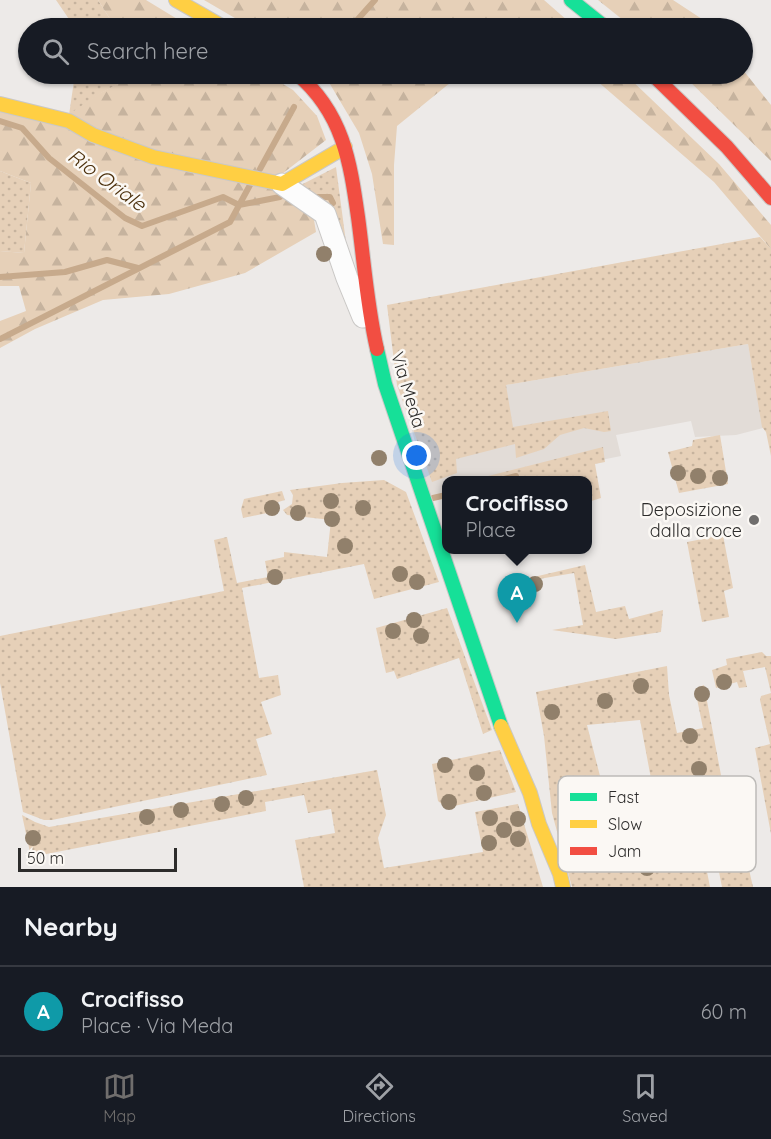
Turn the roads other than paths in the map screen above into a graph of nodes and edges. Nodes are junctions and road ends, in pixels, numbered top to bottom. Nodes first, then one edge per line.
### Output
1 (176, 0) edge
2 (572, 0) edge
3 (208, 18) edge
4 (594, 18) edge
5 (309, 84) edge
6 (662, 84) edge
7 (0, 104) edge
8 (345, 147) junction
9 (274, 182) junction
10 (771, 198) edge
11 (376, 345) junction
12 (558, 869) edge
13 (559, 872) edge
14 (563, 887) edge

1 - 3 main road
2 - 4 main road
5 - 8 main road, Via Meda
6 - 10 main road
7 - 9 main road
8 - 9 main road
8 - 11 main road, Via Meda
9 - 11 street
11 - 12 main road, Via Meda
13 - 14 main road, Via Meda

